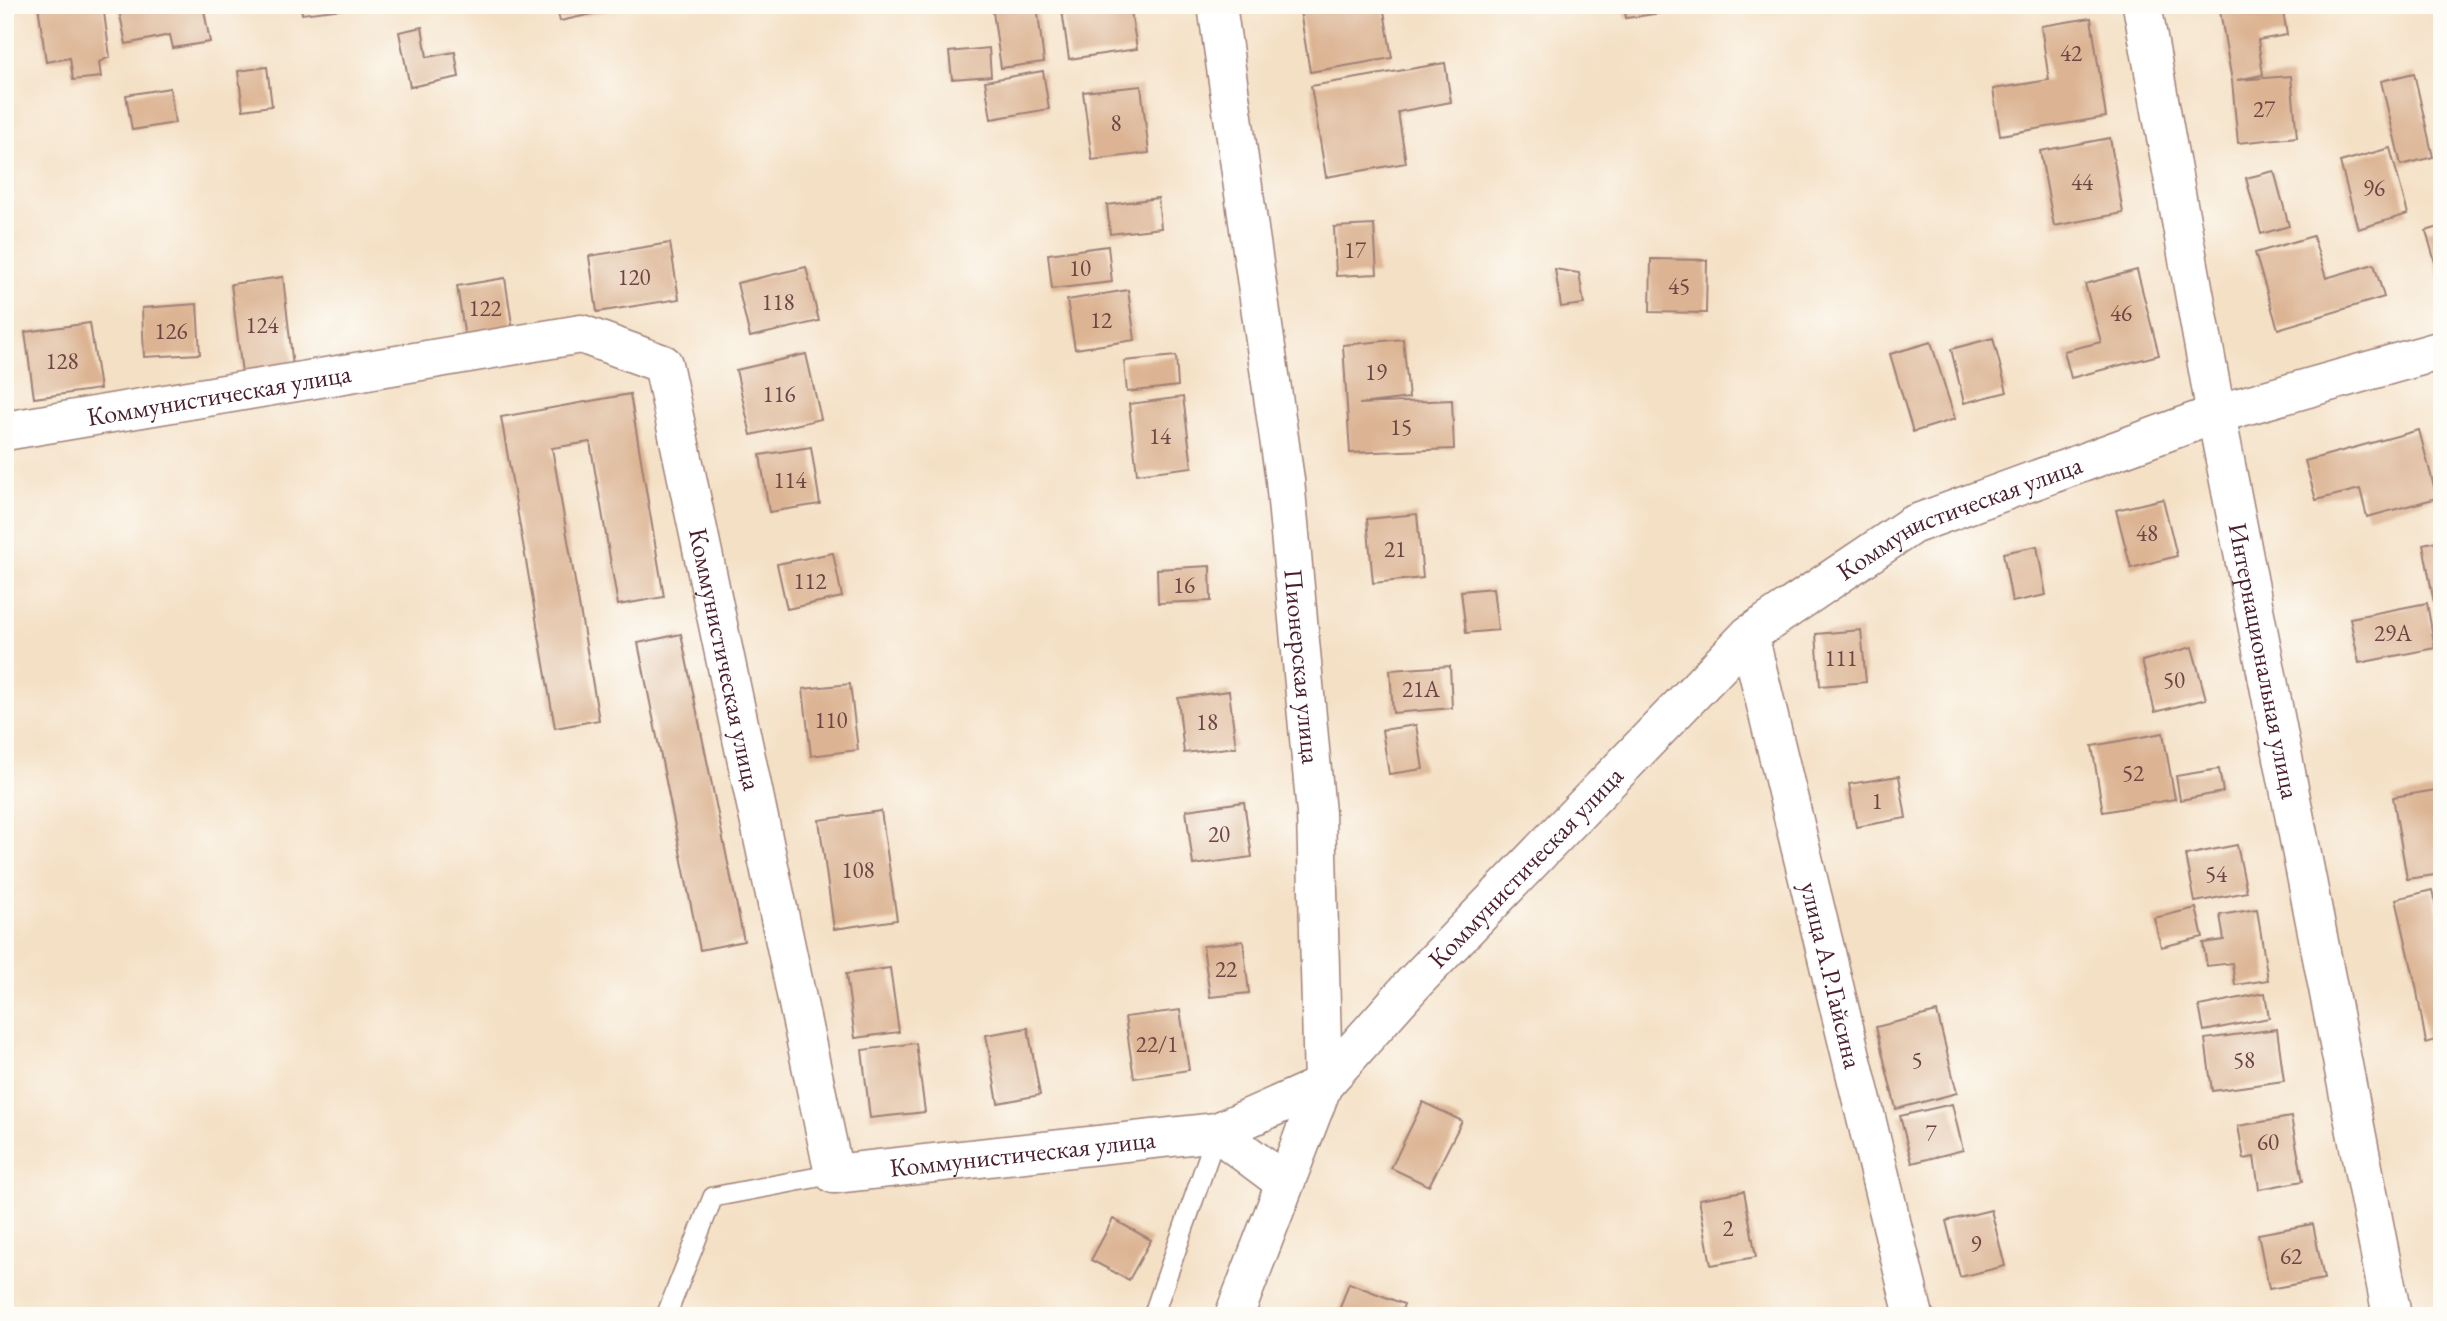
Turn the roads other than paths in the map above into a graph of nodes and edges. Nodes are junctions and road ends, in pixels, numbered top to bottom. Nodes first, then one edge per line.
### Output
1 (1217, 5) edge
2 (2142, 5) edge
3 (2442, 350) edge
4 (2216, 414) junction
5 (5, 431) edge
6 (1749, 635) junction
7 (1323, 1085) junction
8 (1217, 1132) junction
9 (834, 1174) junction
10 (1285, 1183) junction
11 (666, 1316) edge
12 (1153, 1316) edge
13 (1234, 1316) edge
14 (1914, 1316) edge
15 (2392, 1316) edge

1 - 7 street, Пионерская улица
2 - 4 street, Интернациональная улица
3 - 4 street, Коммунистическая улица
4 - 6 street, Коммунистическая улица
4 - 15 street, Интернациональная улица
5 - 9 street, Коммунистическая улица
6 - 7 street, Коммунистическая улица
6 - 14 street, улица А.Р.Гайсина
7 - 8 street, Коммунистическая улица
7 - 10 street, Пионерская улица
8 - 9 street, Коммунистическая улица
8 - 10 street
8 - 12 lane
9 - 11 lane
10 - 13 street, Пионерская улица

